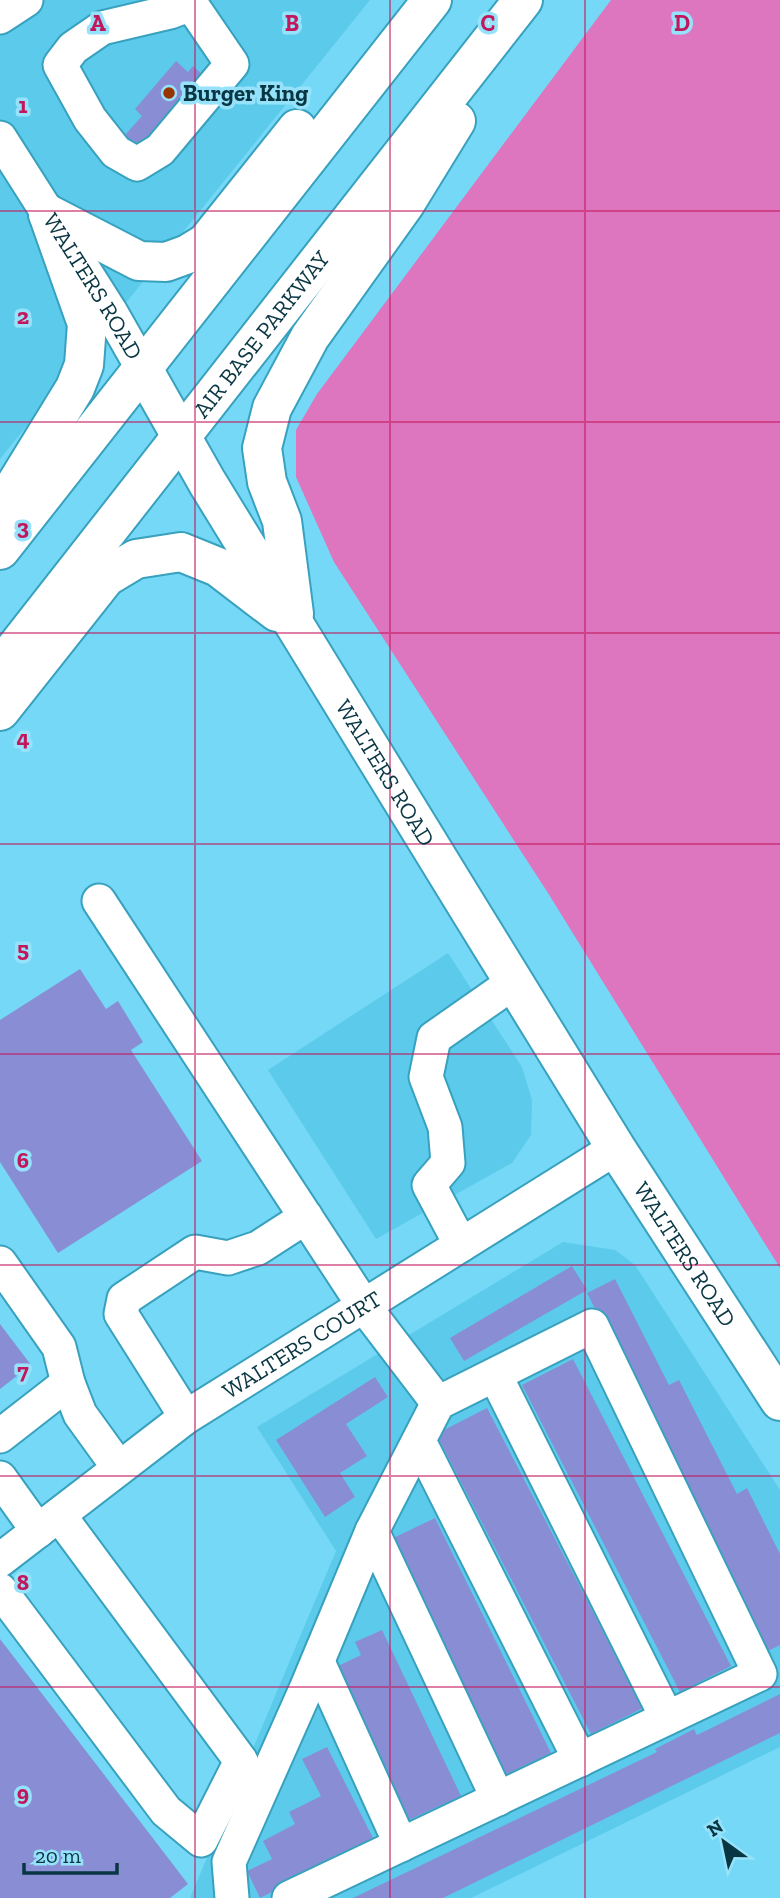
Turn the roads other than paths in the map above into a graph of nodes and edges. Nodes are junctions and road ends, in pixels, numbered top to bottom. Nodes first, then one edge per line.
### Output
1 (26, 0) edge
2 (418, 0) edge
3 (432, 0) edge
4 (523, 0) edge
5 (530, 0) edge
6 (191, 4) joint
7 (0, 17) edge
8 (0, 138) edge
9 (48, 214) junction
10 (143, 369) junction
11 (181, 437) junction
12 (0, 510) edge
13 (0, 550) edge
14 (295, 626) junction
15 (0, 668) edge
16 (0, 711) edge
17 (99, 901) dead end
18 (514, 982) junction
19 (616, 1148) junction
20 (306, 1217) junction
21 (461, 1245) junction
22 (0, 1263) edge
23 (364, 1306) junction
24 (495, 1374) junction
25 (68, 1383) junction
26 (780, 1401) edge
27 (439, 1403) junction
28 (186, 1417) junction
29 (0, 1436) edge
30 (419, 1441) junction
31 (119, 1468) junction
32 (0, 1478) edge
33 (48, 1523) junction
34 (372, 1531) junction
35 (0, 1560) edge
36 (0, 1590) edge
37 (318, 1662) junction
38 (667, 1718) junction
39 (580, 1760) junction
40 (498, 1799) junction
41 (401, 1845) junction
42 (232, 1898) edge
43 (289, 1898) edge

1 - 7 street
2 - 9 main road
3 - 10 main road
4 - 11 main road, AIR BASE PARKWAY
5 - 14 main road
6 - 6 street
8 - 9 street, WALTERS ROAD
9 - 10 street, WALTERS ROAD
9 - 12 main road
10 - 11 main road, WALTERS ROAD
10 - 13 main road
11 - 14 main road, WALTERS ROAD
11 - 15 main road, AIR BASE PARKWAY
14 - 16 main road
14 - 18 main road, WALTERS ROAD
17 - 20 street
18 - 19 main road, WALTERS ROAD
18 - 21 street
19 - 21 street, WALTERS COURT
19 - 26 main road, WALTERS ROAD
20 - 23 street
20 - 28 street
21 - 23 street, WALTERS COURT
22 - 25 street
23 - 27 street
23 - 28 street, WALTERS COURT
24 - 27 street
24 - 38 street
24 - 38 street
25 - 29 street
25 - 31 street
27 - 30 street
28 - 31 street, WALTERS COURT
30 - 34 street
30 - 39 street
31 - 33 street, WALTERS COURT
32 - 33 street
33 - 35 street, WALTERS COURT
33 - 36 street
34 - 37 street
34 - 40 street
37 - 41 street
37 - 42 street
38 - 39 street
39 - 40 street
40 - 41 street
41 - 43 street

